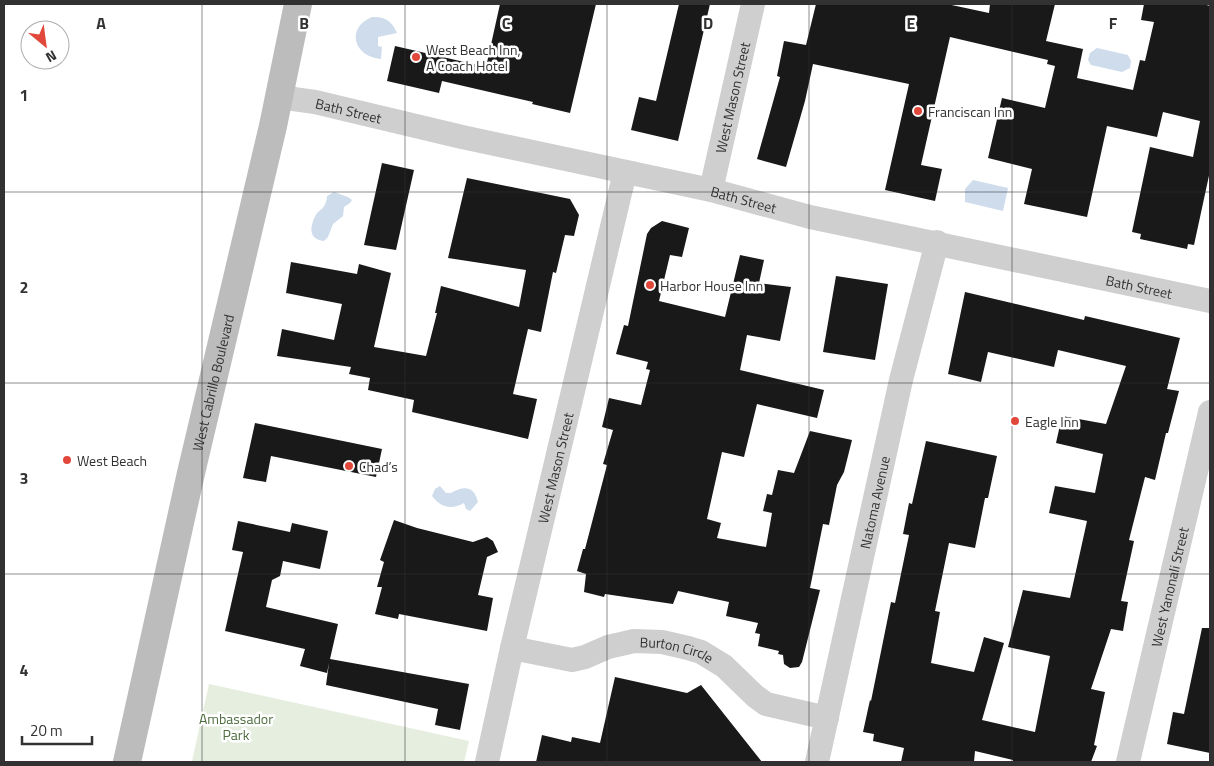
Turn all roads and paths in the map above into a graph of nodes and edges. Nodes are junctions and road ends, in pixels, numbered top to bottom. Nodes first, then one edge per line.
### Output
1 (298, 4) edge
2 (753, 4) edge
3 (279, 97) junction
4 (625, 172) junction
5 (711, 190) junction
6 (936, 242) junction
7 (1210, 300) edge
8 (1210, 412) edge
9 (512, 648) junction
10 (827, 718) junction
11 (127, 762) edge
12 (487, 762) edge
13 (817, 762) edge
14 (1128, 762) edge

1 - 3 main road, West Cabrillo Boulevard
2 - 5 street, West Mason Street
3 - 4 street, Bath Street
3 - 11 main road, West Cabrillo Boulevard
4 - 5 street, Bath Street
4 - 9 street, West Mason Street
5 - 6 street, Bath Street
6 - 7 street, Bath Street
6 - 10 street, Natoma Avenue
8 - 14 street, West Yanonali Street
9 - 10 street, Burton Circle
9 - 12 street, West Mason Street
10 - 13 street, Natoma Avenue

